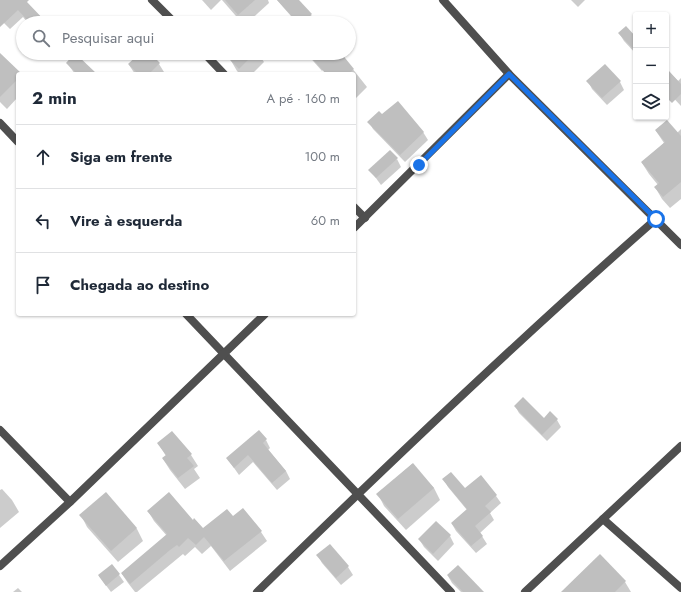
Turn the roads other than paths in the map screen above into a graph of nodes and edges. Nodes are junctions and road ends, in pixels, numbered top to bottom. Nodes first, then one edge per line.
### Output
1 (152, 0) edge
2 (444, 0) edge
3 (167, 16) edge
4 (211, 60) edge
5 (222, 72) edge
6 (509, 74) junction
7 (0, 123) edge
8 (16, 140) edge
9 (356, 209) edge
10 (365, 218) junction
11 (656, 219) junction
12 (356, 226) edge
13 (681, 245) edge
14 (188, 316) edge
15 (263, 316) edge
16 (224, 353) junction
17 (0, 430) edge
18 (681, 446) edge
19 (357, 493) junction
20 (70, 502) junction
21 (603, 519) junction
22 (0, 566) edge
23 (681, 588) edge
24 (257, 592) edge
25 (451, 592) edge
26 (524, 592) edge

1 - 3 street
2 - 6 street
4 - 5 street
6 - 10 street
6 - 11 street
7 - 8 street
9 - 10 street
10 - 12 street
11 - 13 street
11 - 19 street
14 - 16 street
15 - 16 street
16 - 19 street
16 - 20 street
17 - 20 street
18 - 21 street
19 - 24 street
19 - 25 street
20 - 22 street
21 - 23 street
21 - 26 street

